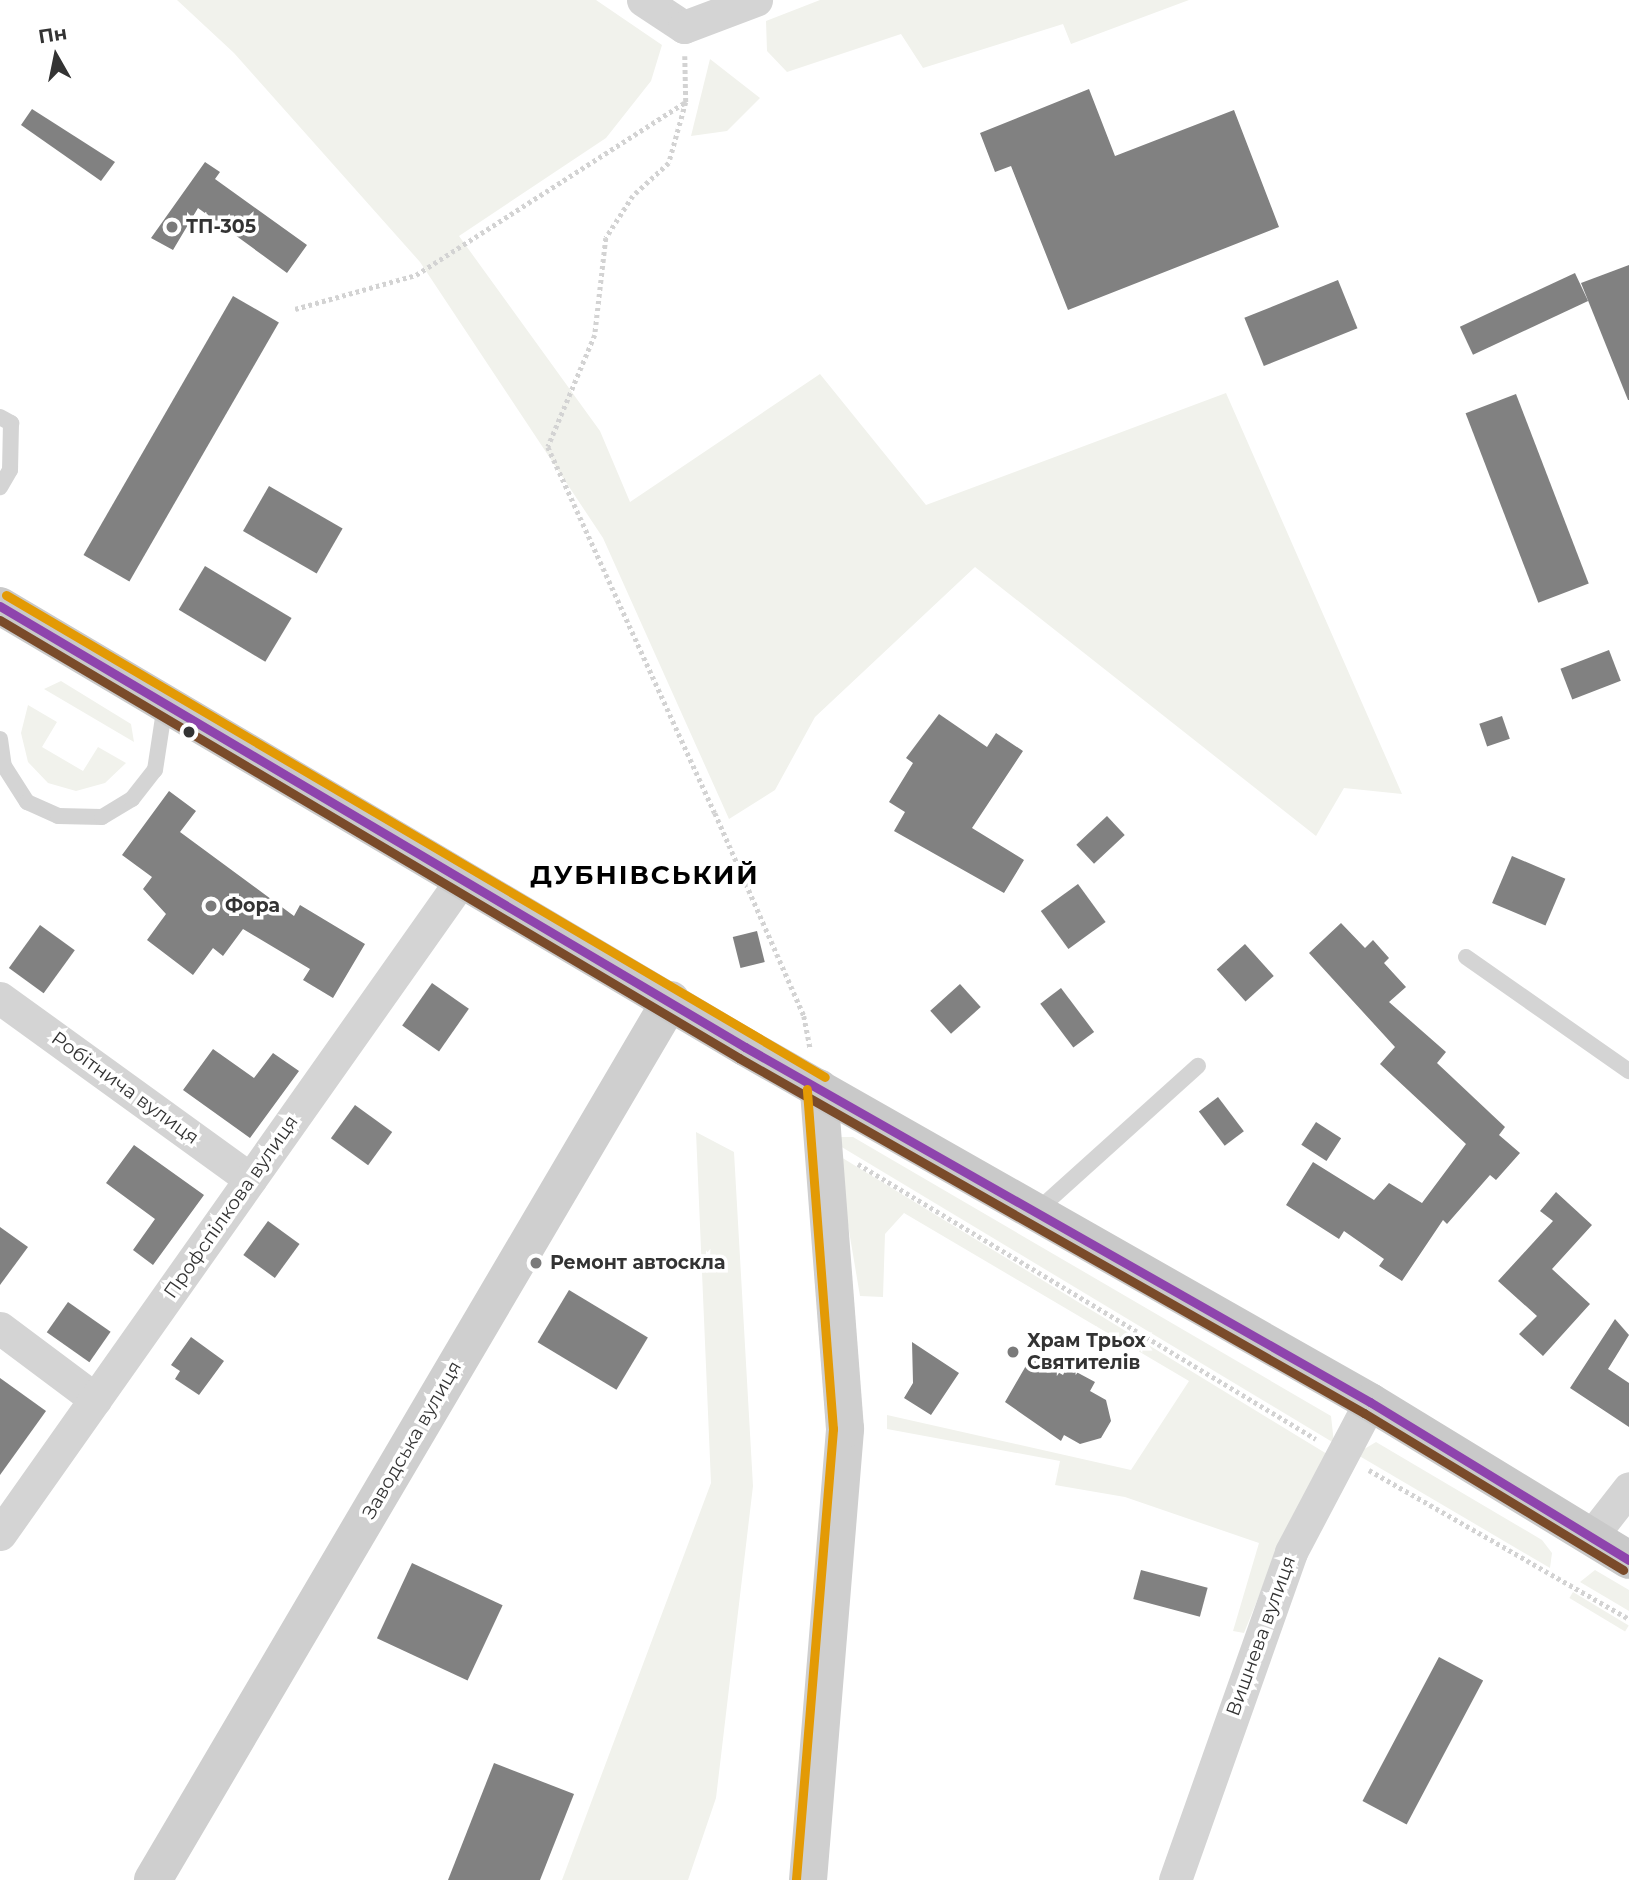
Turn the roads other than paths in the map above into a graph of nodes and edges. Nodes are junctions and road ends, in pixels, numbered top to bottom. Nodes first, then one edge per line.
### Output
1 (643, 0) edge
2 (756, 0) edge
3 (0, 417) edge
4 (0, 487) edge
5 (0, 606) edge
6 (166, 702) junction
7 (0, 739) edge
8 (462, 879) junction
9 (1466, 957) dead end
10 (0, 998) edge
11 (671, 1000) junction
12 (1198, 1066) dead end
13 (1629, 1071) edge
14 (819, 1087) junction
15 (250, 1179) junction
16 (1039, 1209) junction
17 (0, 1328) edge
18 (95, 1399) junction
19 (1370, 1402) junction
20 (1629, 1488) edge
21 (0, 1534) edge
22 (1590, 1538) junction
23 (1629, 1560) edge
24 (153, 1880) edge
25 (808, 1880) edge
26 (1175, 1880) edge

1 - 2 street
3 - 4 lane
5 - 6 main road
6 - 7 lane
6 - 8 main road
8 - 11 main road
8 - 15 street, Профспілкова вулиця
9 - 13 lane
10 - 15 street, Робітнича вулиця
11 - 14 main road
11 - 24 street, Заводська вулиця
12 - 16 lane
14 - 16 main road
14 - 25 street
15 - 18 street, Профспілкова вулиця
16 - 19 main road
17 - 18 street
18 - 21 street, Профспілкова вулиця
19 - 22 main road
19 - 26 street, Вишнева вулиця
20 - 22 street
22 - 23 main road

